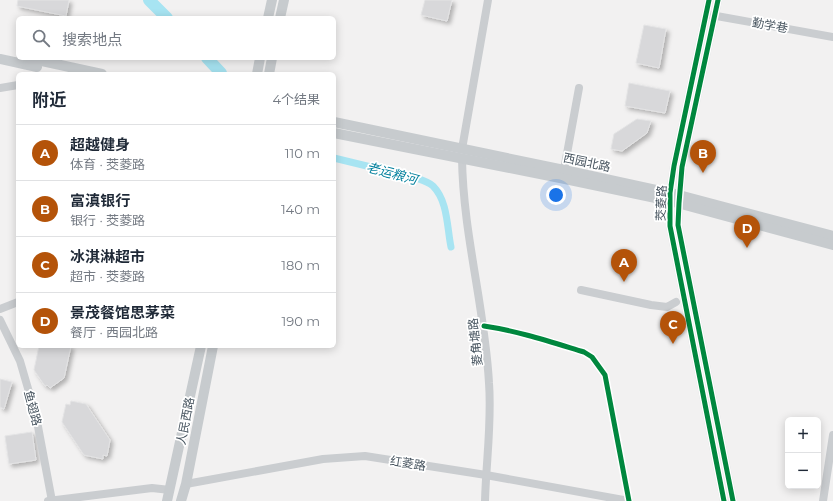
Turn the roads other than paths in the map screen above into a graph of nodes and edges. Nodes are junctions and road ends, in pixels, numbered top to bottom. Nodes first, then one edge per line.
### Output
1 (272, 0) edge
2 (284, 0) edge
3 (488, 0) edge
4 (709, 0) edge
5 (718, 0) edge
6 (706, 14) junction
7 (268, 16) edge
8 (280, 16) edge
9 (715, 16) junction
10 (833, 37) edge
11 (0, 52) edge
12 (16, 56) edge
13 (0, 59) edge
14 (37, 60) edge
15 (260, 60) edge
16 (272, 60) edge
17 (61, 72) edge
18 (93, 72) edge
19 (257, 72) edge
20 (269, 72) edge
21 (16, 85) edge
22 (0, 88) edge
23 (579, 88) dead end
24 (336, 122) edge
25 (336, 133) edge
26 (462, 154) junction
27 (564, 170) junction
28 (674, 198) junction
29 (833, 236) edge
30 (833, 244) edge
31 (581, 290) dead end
32 (676, 302) dead end
33 (16, 303) edge
34 (0, 309) edge
35 (0, 320) edge
36 (201, 348) edge
37 (214, 348) edge
38 (833, 435) edge
39 (486, 475) junction
40 (186, 484) junction
41 (170, 490) junction
42 (48, 501) edge
43 (52, 501) edge
44 (167, 501) edge
45 (181, 501) edge
46 (484, 501) edge
47 (630, 501) edge
48 (724, 501) edge
49 (733, 501) edge
50 (823, 501) edge

1 - 7 main road
2 - 8 main road
3 - 26 street, 菱角塘路
4 - 6 street, 茭菱路
5 - 9 street, 茭菱路
6 - 9 street, 勤学巷
6 - 28 street, 茭菱路
9 - 10 street, 勤学巷
9 - 28 street, 茭菱路
11 - 12 main road
13 - 17 main road
14 - 18 main road
15 - 19 main road
16 - 20 main road
21 - 22 street
23 - 27 street
24 - 26 main road, 西园北路
25 - 26 main road, 西园北路
26 - 27 main road, 西园北路
26 - 28 main road, 西园北路
26 - 39 street, 菱角塘路
27 - 28 main road, 西园北路
28 - 29 main road, 西园北路
28 - 30 main road, 西园北路
28 - 48 street, 茭菱路
28 - 49 street, 茭菱路
31 - 32 street
33 - 34 street
35 - 43 street, 鱼翅路
36 - 41 main road, 人民西路
37 - 40 main road, 人民西路
38 - 50 street
39 - 40 street, 红菱路
39 - 46 street, 菱角塘路
39 - 47 street, 红菱路
40 - 45 main road, 人民西路
41 - 43 street
41 - 44 main road, 人民西路
42 - 43 street

